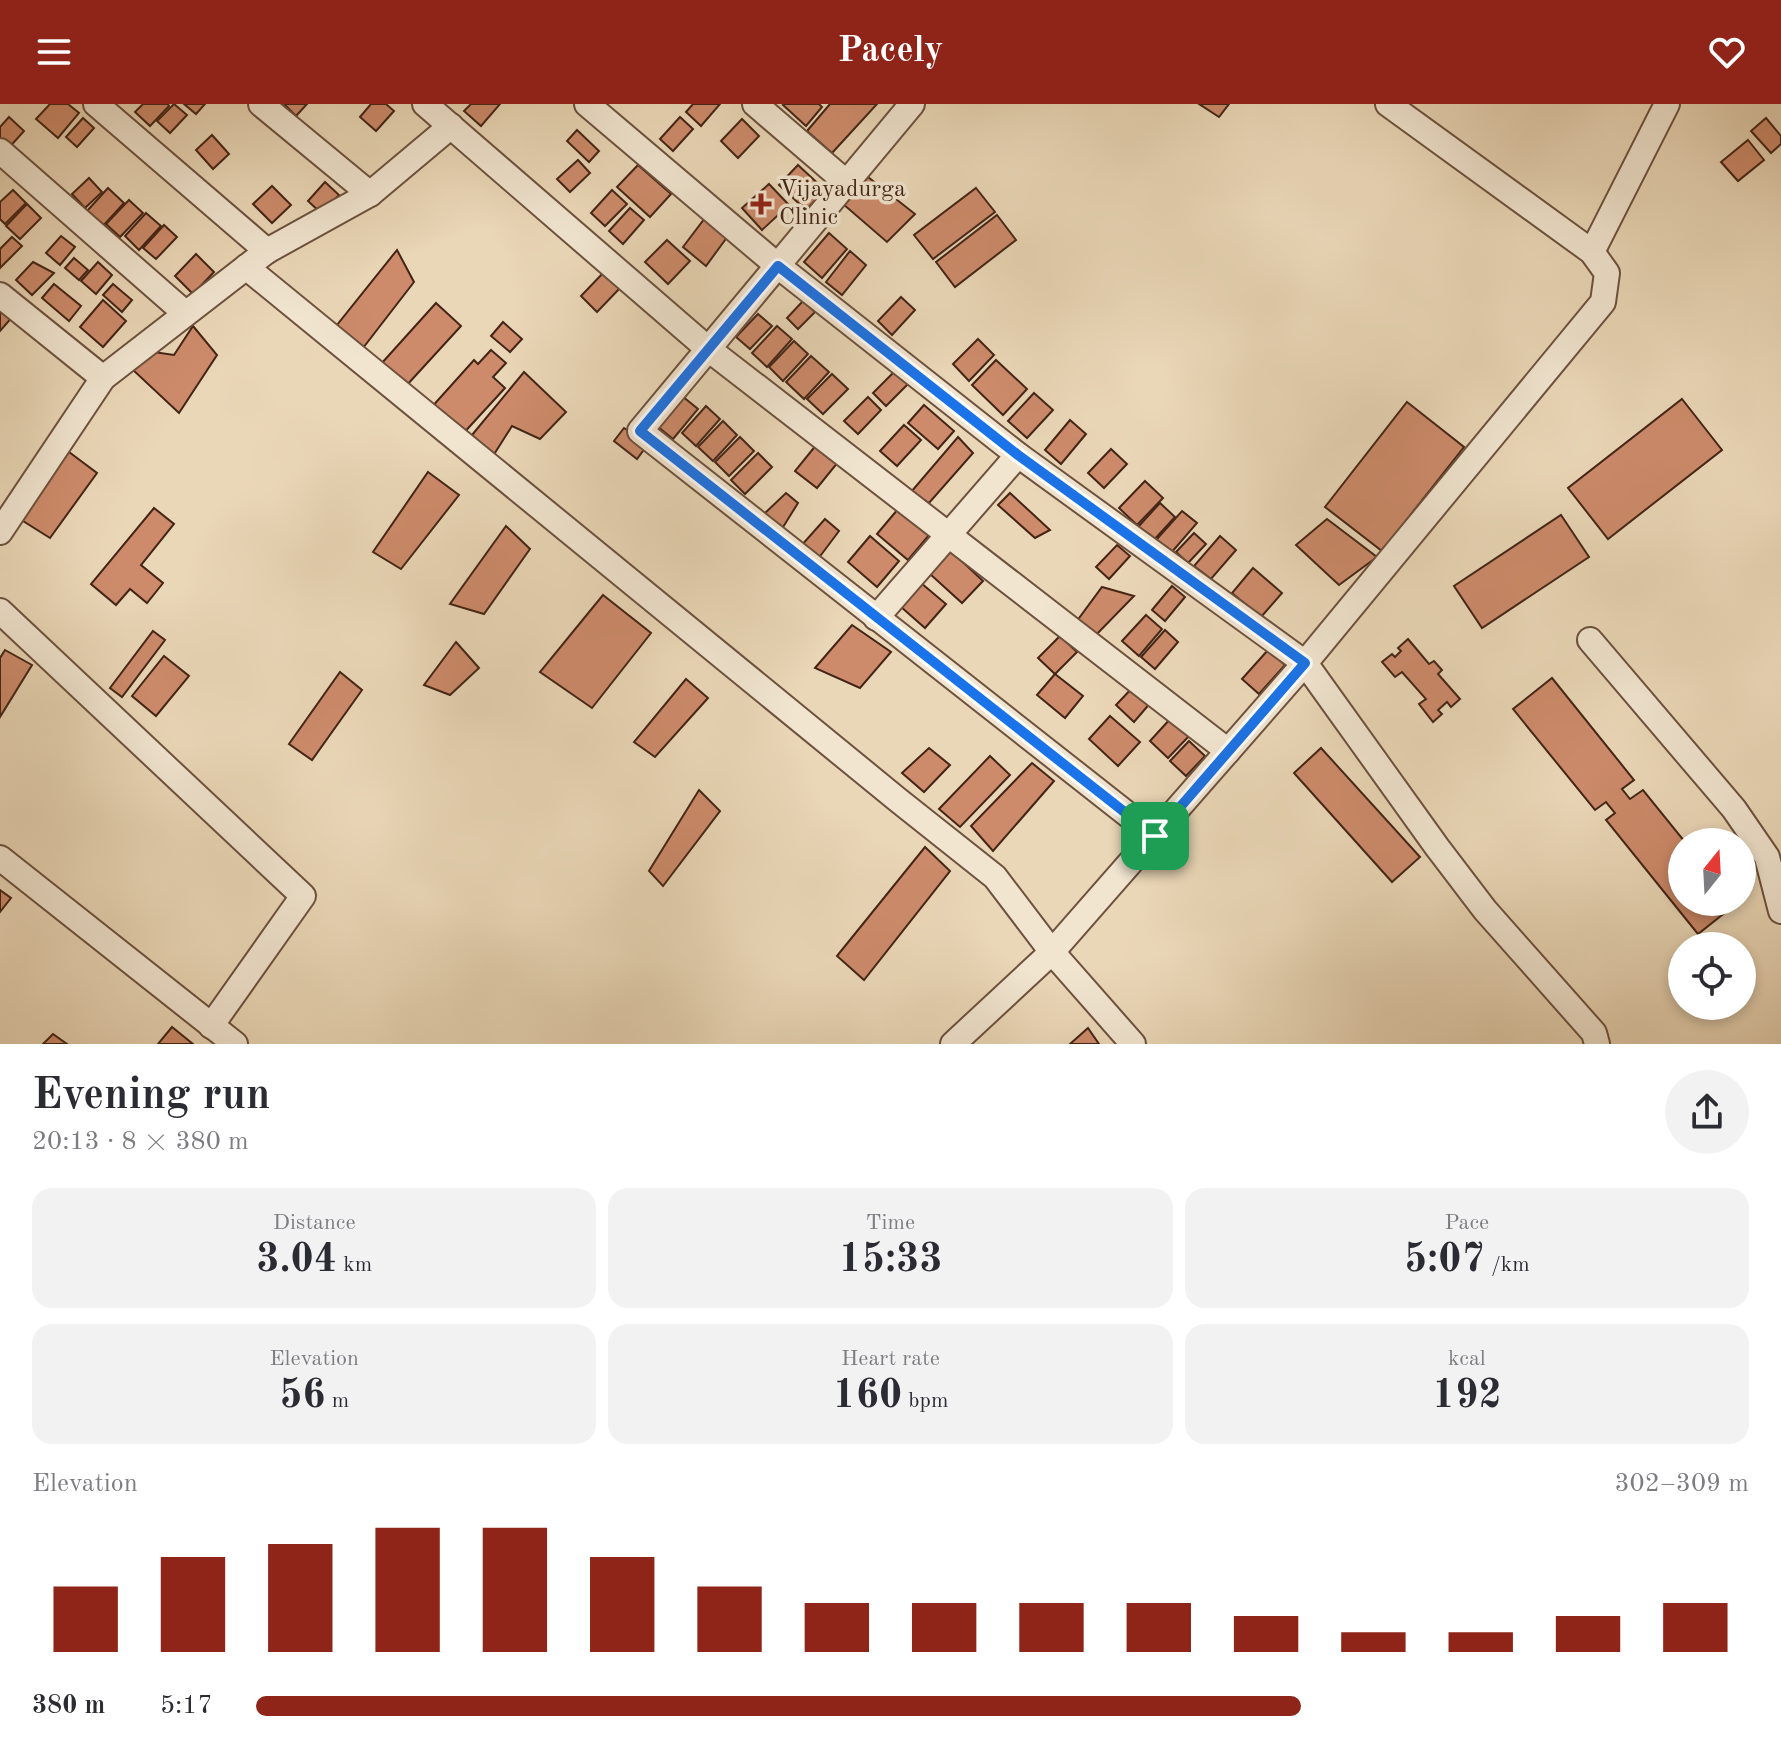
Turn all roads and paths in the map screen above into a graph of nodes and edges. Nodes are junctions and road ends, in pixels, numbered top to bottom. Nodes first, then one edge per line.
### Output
1 (96, 104) edge
2 (261, 104) edge
3 (425, 104) edge
4 (587, 104) edge
5 (755, 104) edge
6 (912, 104) edge
7 (1388, 104) edge
8 (1667, 104) edge
9 (451, 126) junction
10 (0, 151) edge
11 (847, 183) junction
12 (370, 194) junction
13 (267, 251) junction
14 (1592, 252) junction
15 (778, 266) junction
16 (246, 267) junction
17 (0, 295) edge
18 (185, 313) junction
19 (707, 348) junction
20 (103, 378) junction
21 (1018, 455) junction
22 (0, 532) edge
23 (948, 534) junction
24 (0, 611) edge
25 (876, 618) junction
26 (1590, 640) dead end
27 (1305, 663) junction
28 (1228, 751) junction
29 (1155, 836) junction
30 (0, 858) edge
31 (1781, 911) edge
32 (1052, 952) junction
33 (211, 1026) junction
34 (235, 1044) edge
35 (953, 1044) edge
36 (1133, 1044) edge
37 (1597, 1044) edge

1 - 13 street
2 - 12 street
3 - 9 street
4 - 15 street
5 - 11 street
6 - 11 street
7 - 14 street
8 - 14 street
9 - 12 street
9 - 19 street
10 - 18 street
11 - 15 street
12 - 13 street
13 - 16 street
14 - 27 street
15 - 19 street
15 - 21 street
16 - 18 street
16 - 32 street
17 - 20 street
18 - 20 street
19 - 23 street
19 - 25 street
20 - 22 street
21 - 23 street
21 - 27 street
23 - 25 street
23 - 28 street
24 - 33 street
25 - 29 street
26 - 31 street
27 - 28 street
27 - 37 street
28 - 29 street
29 - 32 street
30 - 33 street
32 - 35 street
32 - 36 street
33 - 34 street

